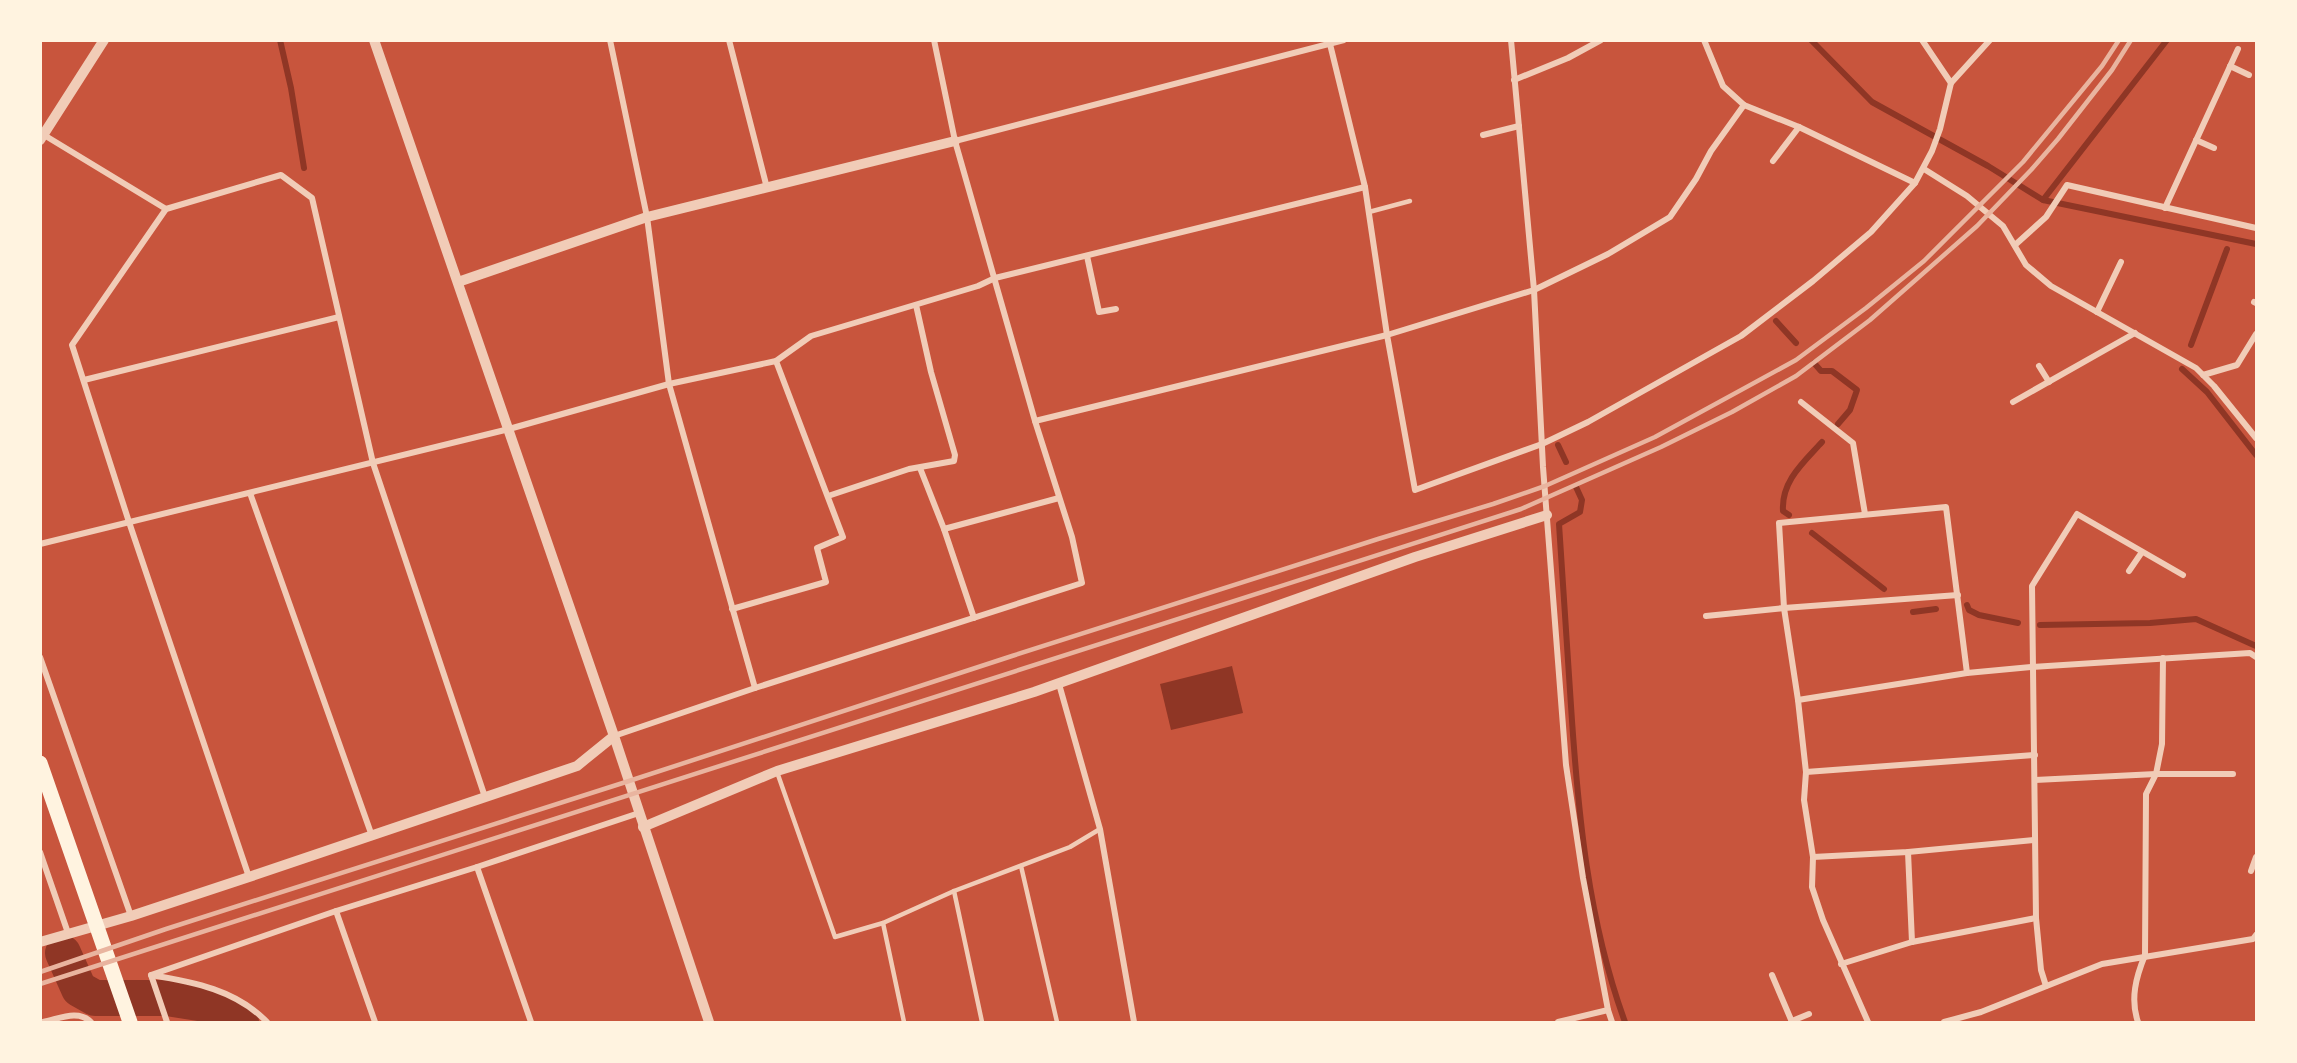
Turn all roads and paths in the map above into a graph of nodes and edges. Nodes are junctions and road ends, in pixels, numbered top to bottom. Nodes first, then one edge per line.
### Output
1 (104, 40) edge
2 (374, 40) edge
3 (610, 40) edge
4 (729, 40) edge
5 (934, 40) edge
6 (1344, 40) edge
7 (1511, 40) edge
8 (1601, 40) edge
9 (1704, 40) edge
10 (1922, 40) edge
11 (1990, 40) edge
12 (1330, 42) edge
13 (2238, 49) dead end
14 (2230, 66) junction
15 (2249, 75) dead end
16 (1514, 80) junction
17 (1952, 83) junction
18 (1744, 105) junction
19 (1519, 126) junction
20 (1799, 127) junction
21 (1483, 135) dead end
22 (42, 137) edge
23 (2196, 140) junction
24 (955, 141) junction
25 (2214, 148) dead end
26 (1773, 160) dead end
27 (1923, 169) junction
28 (1915, 183) junction
29 (1365, 187) junction
30 (767, 188) junction
31 (1410, 201) dead end
32 (2165, 208) junction
33 (166, 209) junction
34 (1369, 212) junction
35 (647, 217) junction
36 (2256, 228) edge
37 (2015, 245) junction
38 (1087, 256) junction
39 (2121, 262) dead end
40 (994, 278) junction
41 (458, 282) junction
42 (1534, 290) junction
43 (916, 305) junction
44 (1116, 309) dead end
45 (2097, 312) junction
46 (339, 317) junction
47 (2136, 333) junction
48 (2256, 334) edge
49 (1387, 335) junction
50 (776, 361) junction
51 (2039, 366) dead end
52 (2203, 375) junction
53 (84, 380) junction
54 (2049, 382) junction
55 (669, 384) junction
56 (1801, 402) dead end
57 (2013, 402) dead end
58 (1035, 421) junction
59 (509, 429) junction
60 (2256, 438) edge
61 (1542, 444) junction
62 (373, 463) junction
63 (920, 468) junction
64 (250, 493) junction
65 (828, 496) junction
66 (1059, 498) junction
67 (1865, 514) junction
68 (1547, 515) junction
69 (129, 522) junction
70 (944, 529) junction
71 (40, 543) edge
72 (2142, 552) junction
73 (2129, 571) dead end
74 (2183, 575) dead end
75 (1958, 595) junction
76 (1784, 608) junction
77 (732, 609) junction
78 (1706, 616) dead end
79 (974, 618) junction
80 (40, 657) edge
81 (2256, 657) edge
82 (2163, 658) junction
83 (2031, 666) junction
84 (1967, 673) junction
85 (1059, 684) junction
86 (755, 688) junction
87 (1798, 700) junction
88 (614, 736) junction
89 (2035, 755) junction
90 (40, 763) edge
91 (777, 771) junction
92 (1806, 772) junction
93 (2156, 774) junction
94 (2233, 774) dead end
95 (2035, 780) junction
96 (486, 798) junction
97 (639, 813) junction
98 (643, 827) junction
99 (1100, 828) junction
100 (372, 836) junction
101 (2034, 840) junction
102 (40, 852) edge
103 (1908, 852) junction
104 (1812, 857) junction
105 (2256, 857) edge
106 (1021, 866) junction
107 (477, 867) junction
108 (2251, 871) dead end
109 (249, 877) junction
110 (954, 891) junction
111 (336, 911) junction
112 (131, 916) junction
113 (2036, 918) junction
114 (883, 923) junction
115 (68, 933) junction
116 (2256, 935) edge
117 (40, 942) edge
118 (1912, 942) junction
119 (2145, 955) junction
120 (1841, 964) junction
121 (151, 975) junction
122 (1772, 975) dead end
123 (2046, 986) junction
124 (1608, 1010) junction
125 (1809, 1014) dead end
126 (1955, 1021) edge
127 (1792, 1022) edge
128 (43, 1023) edge
129 (91, 1023) edge
130 (130, 1023) edge
131 (167, 1023) edge
132 (267, 1023) edge
133 (375, 1023) edge
134 (531, 1023) edge
135 (709, 1023) edge
136 (904, 1023) edge
137 (982, 1023) edge
138 (1057, 1023) edge
139 (1134, 1023) edge
140 (1558, 1023) edge
141 (1612, 1023) edge
142 (1868, 1023) edge
143 (1944, 1023) edge
144 (2138, 1023) edge

1 - 22 street
2 - 41 street
3 - 35 street
4 - 30 street
5 - 24 street
6 - 12 street
7 - 16 street
8 - 16 street
9 - 18 street
10 - 17 street
11 - 17 street
12 - 24 street
12 - 29 street
13 - 14 street
14 - 15 street
14 - 23 street
16 - 19 street
17 - 27 street
18 - 20 street
18 - 42 street
19 - 21 street
19 - 42 street
20 - 26 street
20 - 28 street
22 - 33 street
23 - 25 street
23 - 32 street
24 - 30 street
24 - 40 street
27 - 28 street
27 - 37 street
28 - 61 street
29 - 34 street
29 - 38 street
30 - 35 street
31 - 34 lane
32 - 36 street
32 - 37 street
33 - 46 street
33 - 53 street
34 - 49 street
35 - 41 street
35 - 55 street
37 - 45 street
38 - 40 street
38 - 44 street
39 - 45 street
40 - 43 street
40 - 58 street
41 - 59 street
42 - 49 street
42 - 61 street
43 - 50 street
43 - 63 street
45 - 47 street
46 - 53 street
46 - 62 street
47 - 52 street
47 - 54 street
48 - 52 street
49 - 58 street
49 - 61 street
50 - 55 street
50 - 65 street
51 - 54 street
52 - 60 street
53 - 69 street
54 - 57 street
55 - 59 street
55 - 77 street
56 - 67 street
58 - 66 street
59 - 62 street
59 - 88 street
61 - 68 street
62 - 64 street
62 - 96 street
63 - 65 street
63 - 70 street
64 - 69 street
64 - 100 street
65 - 77 street
66 - 70 street
66 - 79 street
67 - 75 street
67 - 76 street
68 - 85 street
68 - 124 street
69 - 71 street
69 - 109 street
70 - 79 street
72 - 73 street
72 - 74 street
72 - 83 street
75 - 76 street
75 - 84 street
76 - 78 street
76 - 87 street
77 - 86 street
79 - 86 street
80 - 112 street
81 - 82 street
82 - 83 street
82 - 93 street
83 - 84 street
83 - 89 street
84 - 87 street
85 - 91 street
85 - 99 street
86 - 88 street
87 - 92 street
88 - 96 street
88 - 97 street
89 - 92 street
89 - 95 street
90 - 130 main road
91 - 98 street
91 - 114 lane
92 - 104 street
93 - 94 street
93 - 95 street
93 - 119 street
95 - 101 street
96 - 100 street
97 - 98 street
97 - 107 street
98 - 135 street
99 - 106 lane
99 - 139 street
100 - 109 street
101 - 103 street
101 - 113 street
102 - 115 street
103 - 104 street
103 - 118 street
104 - 120 street
105 - 108 street
106 - 110 lane
106 - 138 lane
107 - 111 street
107 - 134 street
109 - 112 street
110 - 114 lane
110 - 137 lane
111 - 121 street
111 - 133 street
112 - 115 street
113 - 118 street
113 - 123 street
114 - 136 lane
115 - 117 street
116 - 119 street
118 - 120 street
119 - 123 street
119 - 144 street
120 - 142 street
121 - 131 street
121 - 132 street
122 - 127 street
123 - 126 street
124 - 140 street
124 - 141 street
125 - 127 street
126 - 143 street
128 - 129 street

